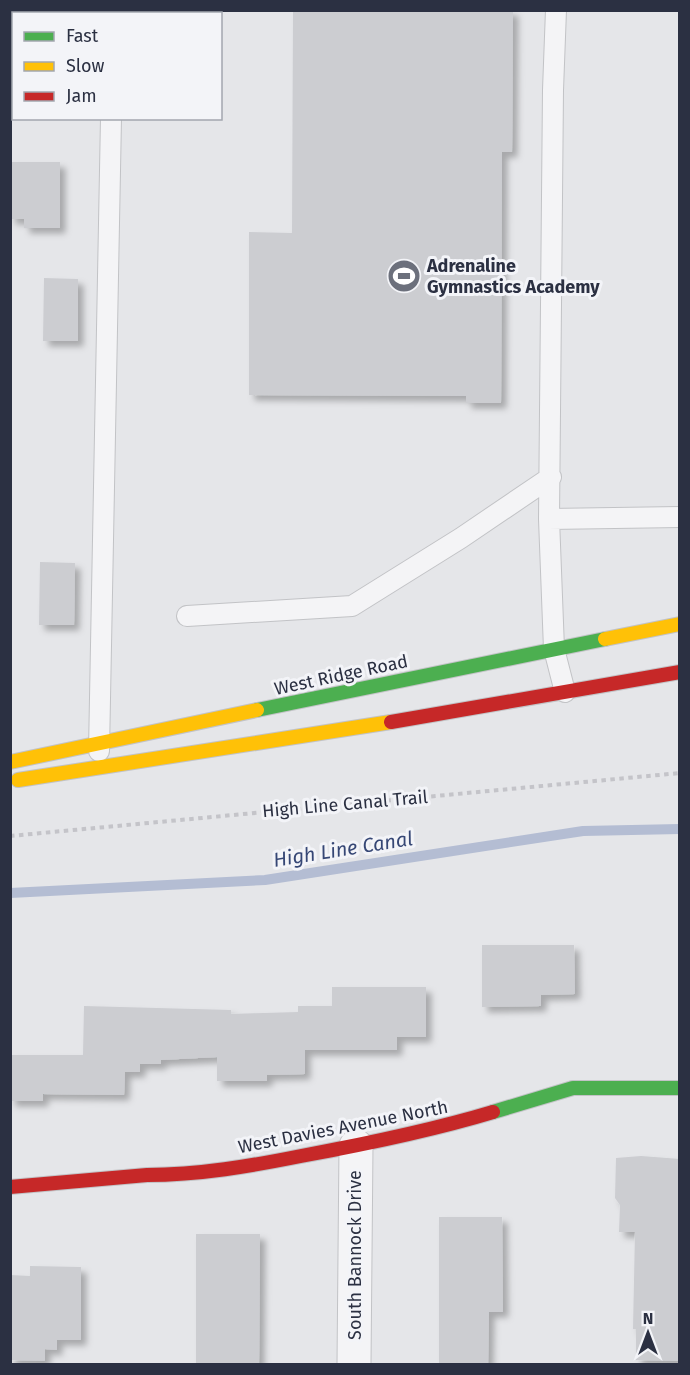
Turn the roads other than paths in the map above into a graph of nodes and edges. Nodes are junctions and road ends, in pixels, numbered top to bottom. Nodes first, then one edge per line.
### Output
1 (556, 10) edge
2 (111, 120) edge
3 (551, 477) junction
4 (680, 517) edge
5 (549, 519) junction
6 (187, 616) dead end
7 (680, 624) edge
8 (554, 649) junction
9 (680, 672) edge
10 (565, 692) junction
11 (99, 742) junction
12 (10, 762) edge
13 (99, 769) junction
14 (10, 781) edge
15 (680, 1088) edge
16 (356, 1146) junction
17 (10, 1187) edge
18 (354, 1365) edge

1 - 3 lane
2 - 11 lane
3 - 5 lane
3 - 6 lane
4 - 5 lane
5 - 8 lane
7 - 8 street, West Ridge Road
8 - 10 lane
8 - 11 street, West Ridge Road
9 - 10 street
10 - 13 street
11 - 12 street, West Ridge Road
11 - 13 lane
13 - 14 street
15 - 16 street, West Davies Avenue North
16 - 17 street, West Davies Avenue North
16 - 18 street, South Bannock Drive

